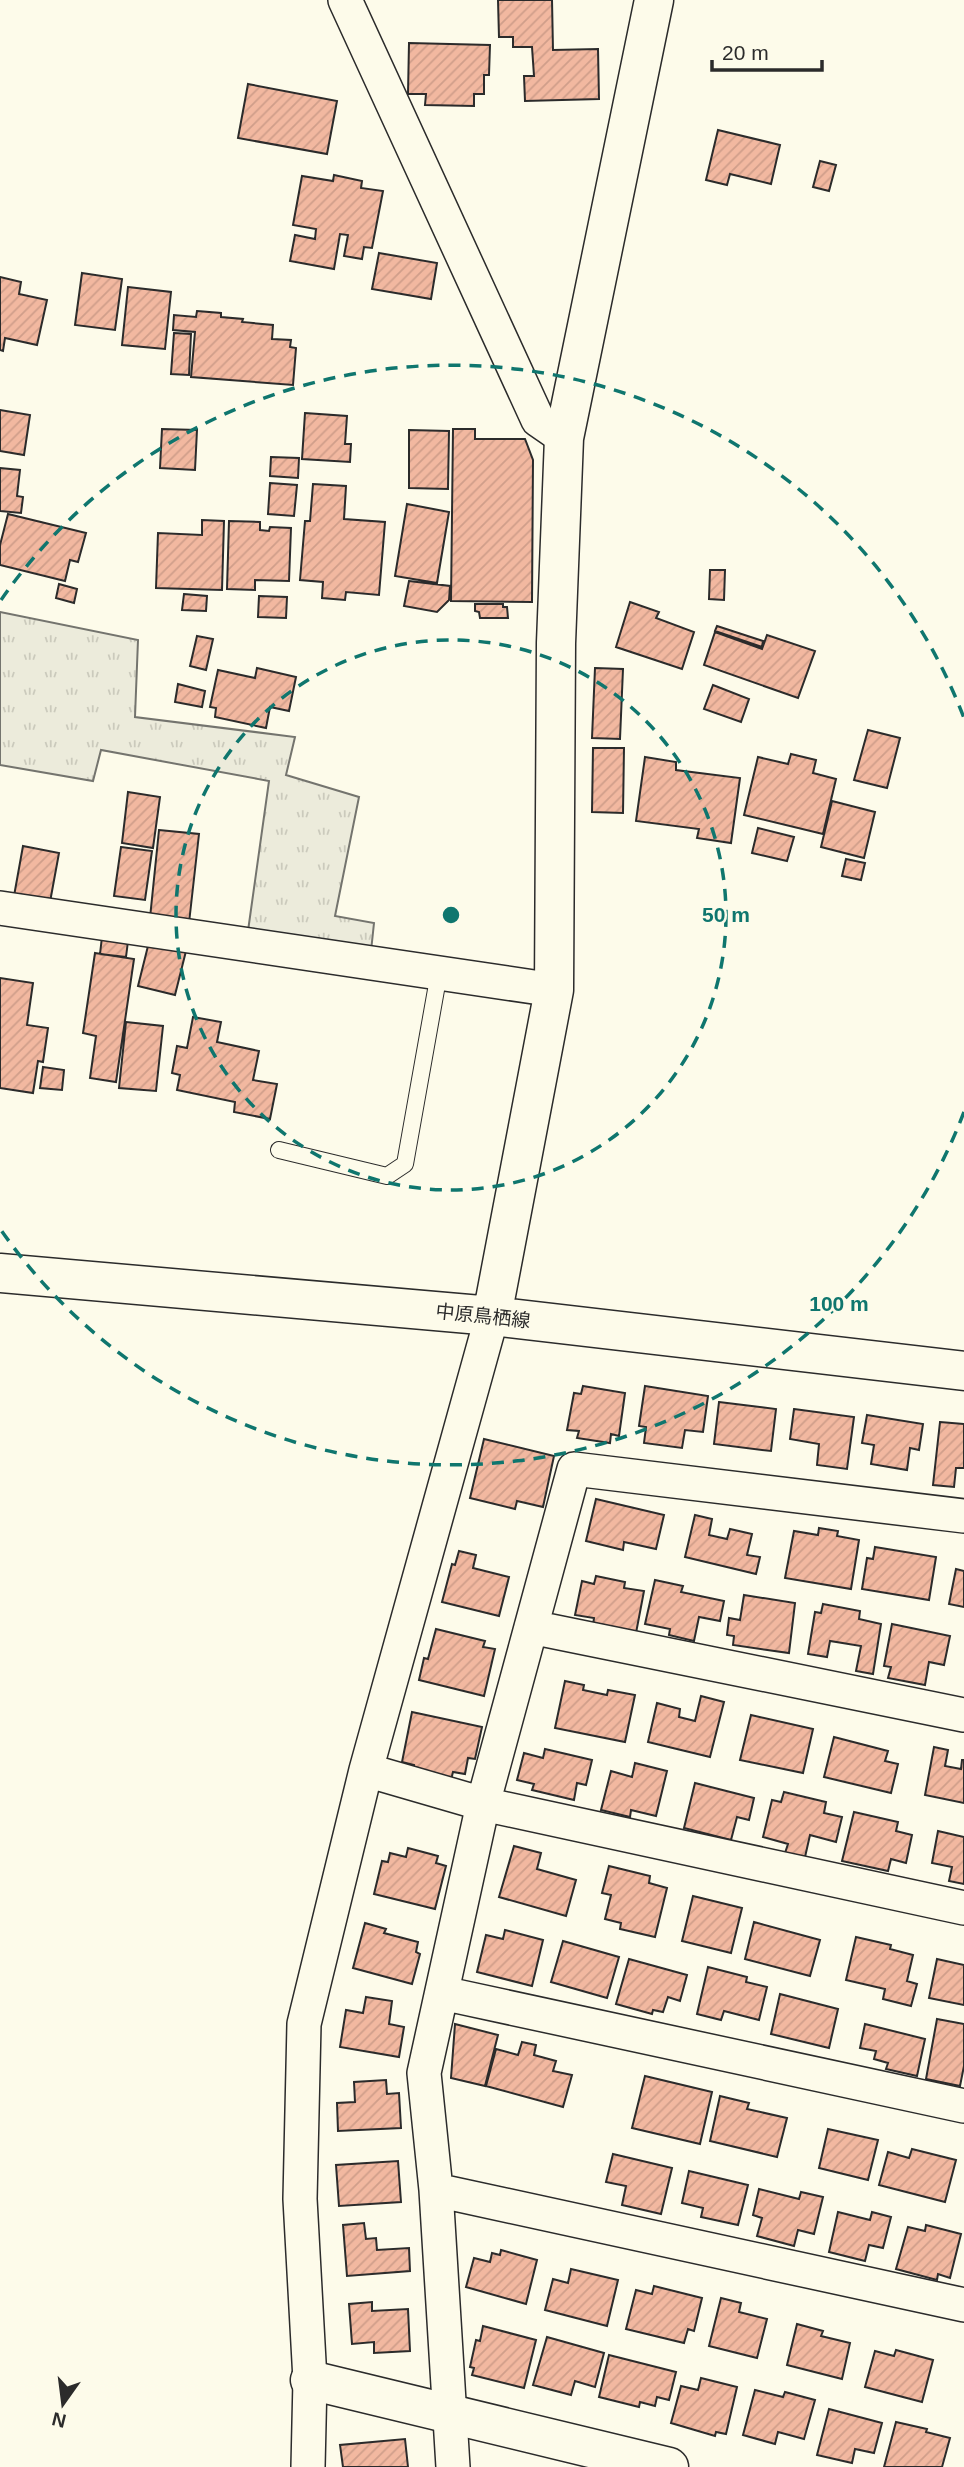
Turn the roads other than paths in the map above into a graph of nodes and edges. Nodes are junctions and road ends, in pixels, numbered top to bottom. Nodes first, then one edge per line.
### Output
1 (345, 0) edge
2 (654, 0) edge
3 (564, 439) junction
4 (0, 908) edge
5 (439, 973) junction
6 (554, 990) junction
7 (279, 1150) dead end
8 (0, 1273) edge
9 (492, 1316) junction
10 (964, 1371) edge
11 (964, 1516) edge
12 (531, 1627) junction
13 (964, 1715) edge
14 (366, 1770) junction
15 (483, 1804) junction
16 (964, 1908) edge
17 (442, 1993) junction
18 (964, 2106) edge
19 (436, 2190) junction
20 (964, 2305) edge
21 (310, 2380) junction
22 (448, 2414) junction
23 (307, 2467) edge
24 (453, 2467) edge
25 (669, 2467) edge

1 - 3 street
2 - 3 street
3 - 6 street
4 - 5 street
5 - 6 street
5 - 7 lane
6 - 9 street
8 - 9 street, 中原鳥栖線
9 - 10 street, 中原鳥栖線
9 - 14 street
11 - 12 street
12 - 13 street
12 - 15 street
14 - 15 street
14 - 21 street
15 - 16 street
15 - 17 street
17 - 18 street
17 - 19 street
19 - 20 street
19 - 22 street
21 - 22 street
21 - 23 street
22 - 24 street
22 - 25 street

